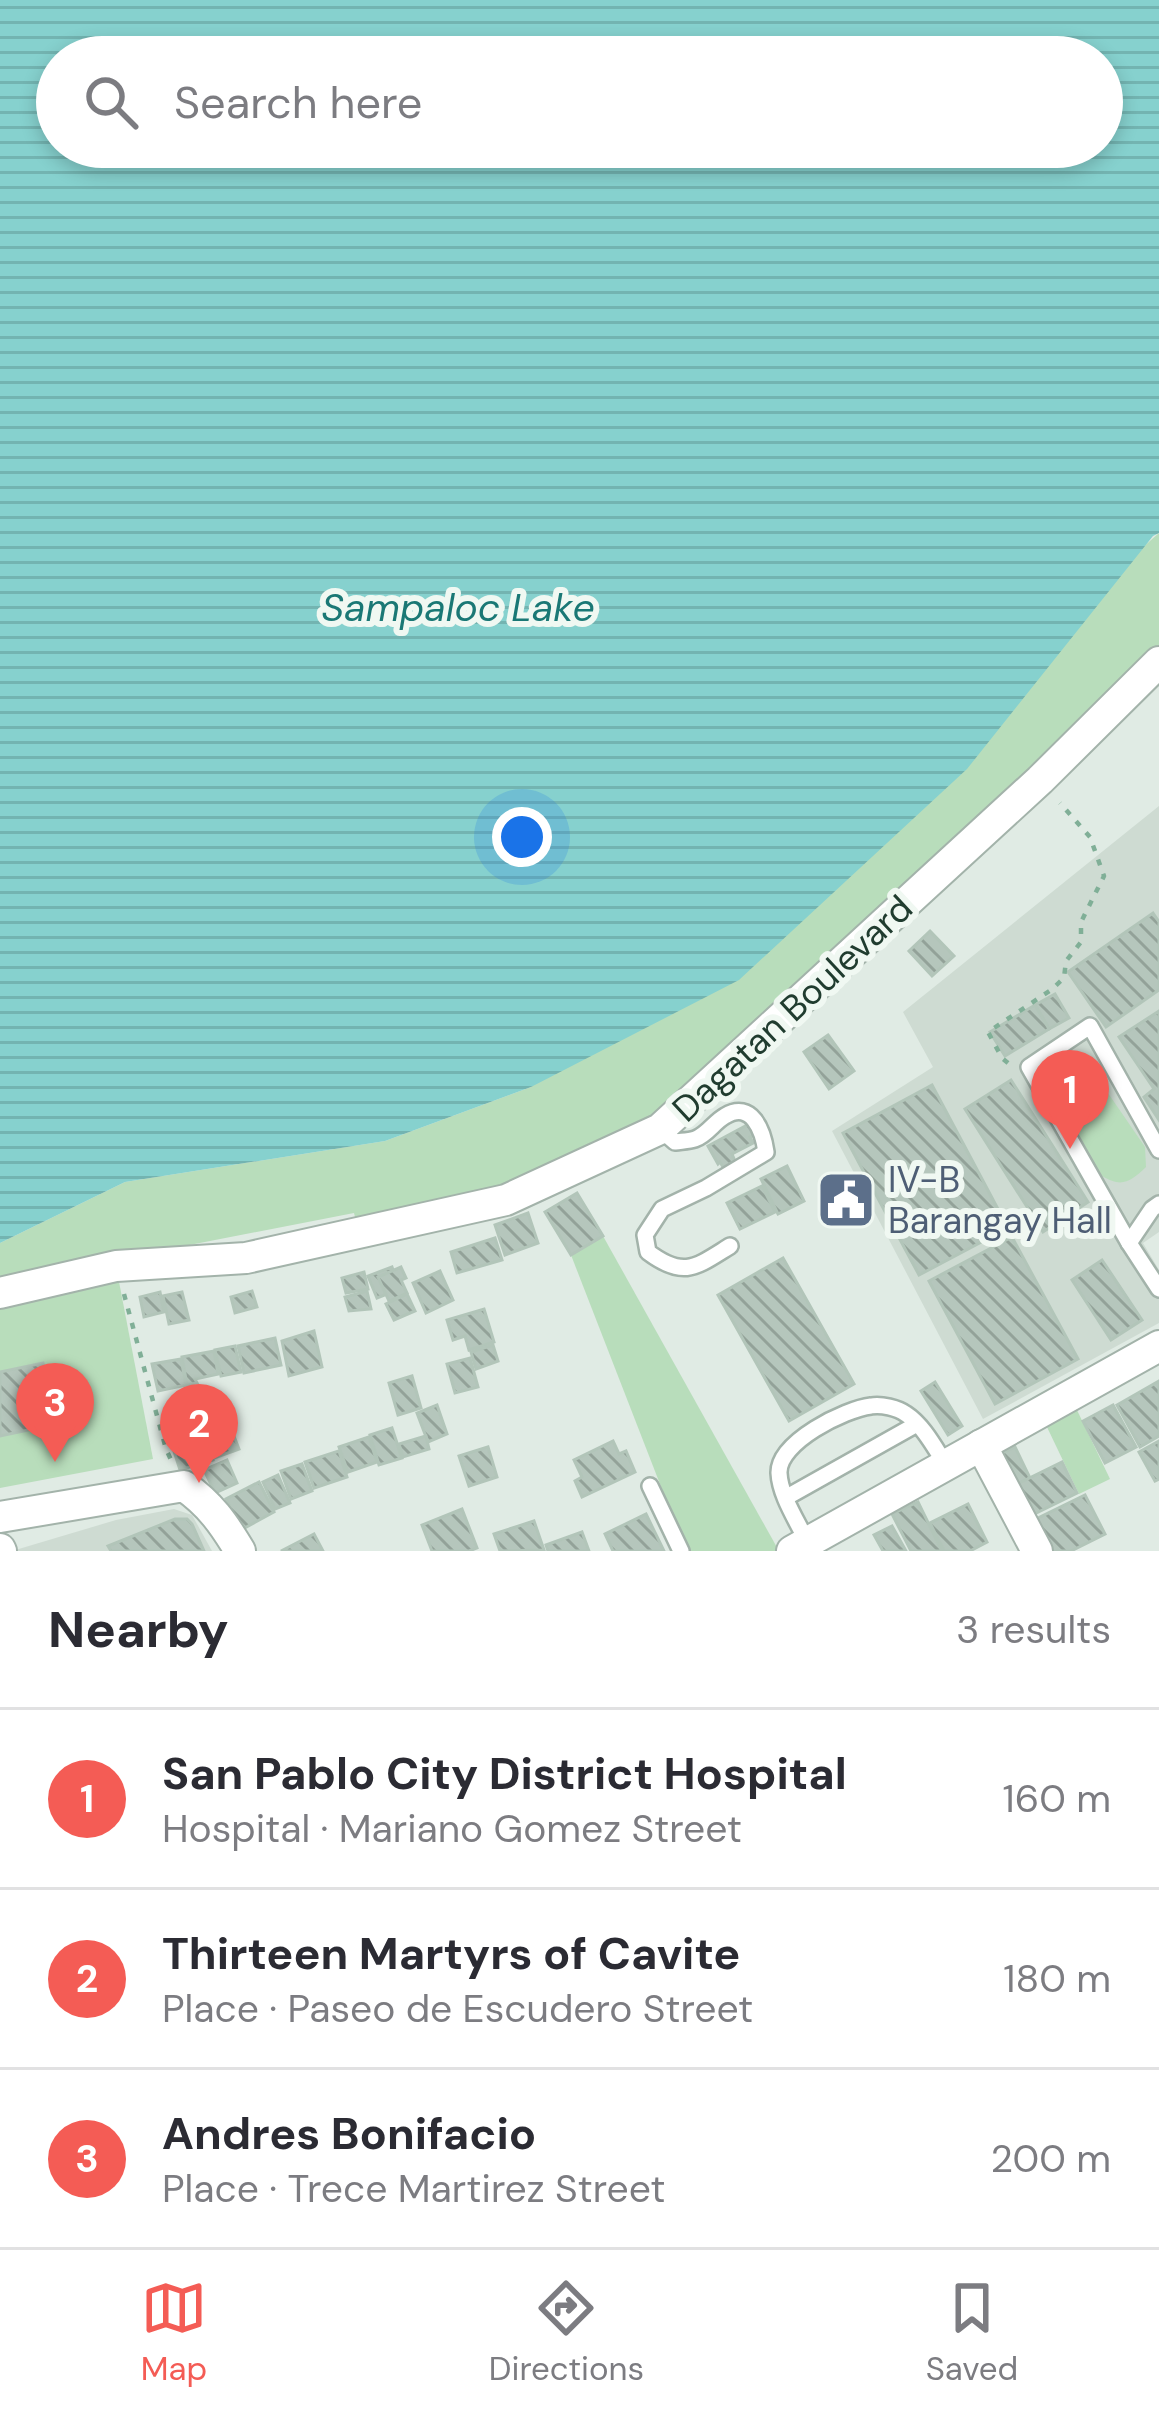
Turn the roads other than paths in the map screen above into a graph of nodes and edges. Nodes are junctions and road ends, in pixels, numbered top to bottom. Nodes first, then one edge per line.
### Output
1 (1159, 662) edge
2 (660, 1129) junction
3 (1159, 1150) edge
4 (1159, 1204) edge
5 (1129, 1243) junction
6 (730, 1246) dead end
7 (1159, 1288) edge
8 (0, 1293) edge
9 (1159, 1346) edge
10 (917, 1424) junction
11 (981, 1445) junction
12 (946, 1465) junction
13 (650, 1486) dead end
14 (787, 1497) junction
15 (0, 1517) edge
16 (799, 1547) edge
17 (240, 1551) edge
18 (681, 1551) edge
19 (1037, 1551) edge

1 - 2 street, Dagatan Boulevard
2 - 6 lane
2 - 8 street, Dagatan Boulevard
3 - 5 lane
4 - 5 lane
5 - 7 lane
9 - 11 street
10 - 12 lane
10 - 14 lane
10 - 14 lane
11 - 12 street
11 - 19 street
12 - 16 street
13 - 18 lane
14 - 16 lane
15 - 17 street

